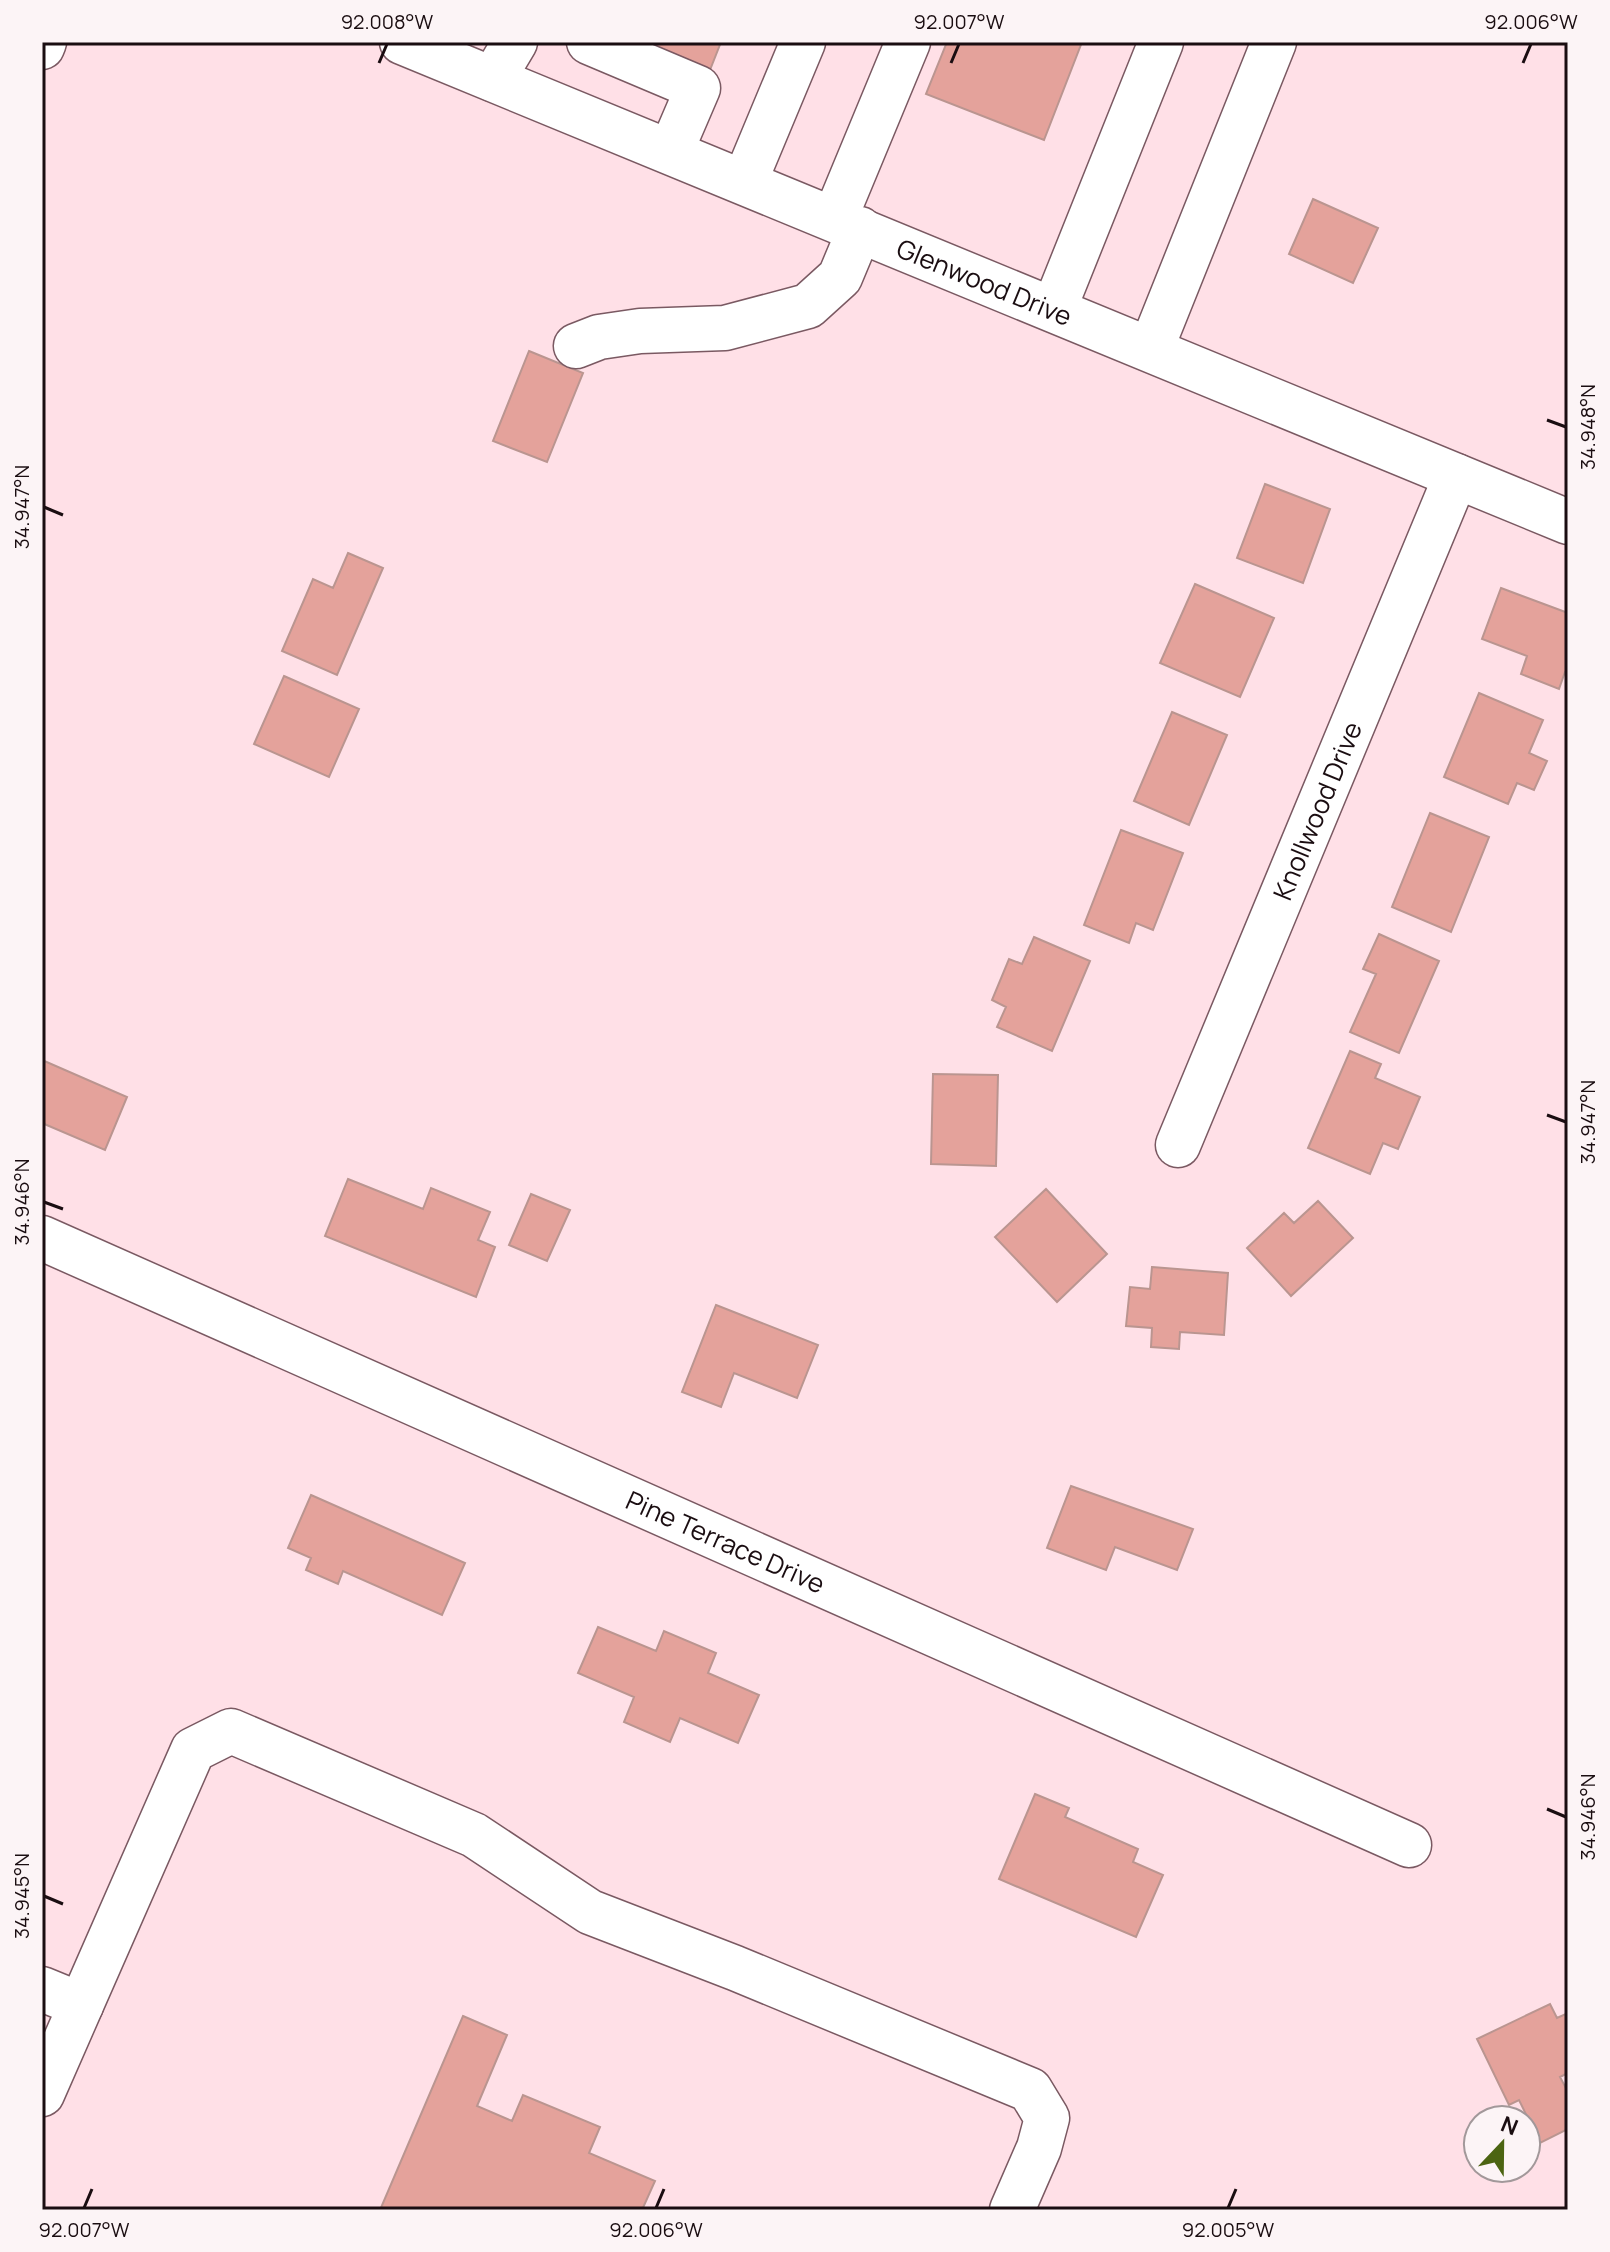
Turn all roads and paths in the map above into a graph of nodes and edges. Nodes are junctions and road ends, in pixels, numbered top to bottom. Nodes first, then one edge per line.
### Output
1 (515, 42) edge
2 (589, 42) edge
3 (803, 42) edge
4 (908, 42) edge
5 (1161, 42) edge
6 (1274, 42) edge
7 (414, 44) edge
8 (493, 79) junction
9 (671, 151) junction
10 (745, 181) junction
11 (847, 224) junction
12 (1054, 309) junction
13 (576, 346) dead end
14 (1151, 349) junction
15 (1456, 476) junction
16 (1568, 522) edge
17 (1178, 1145) dead end
18 (42, 1238) edge
19 (1409, 1845) dead end
20 (61, 1997) edge
21 (42, 2094) edge
22 (1012, 2210) edge

1 - 8 street
2 - 9 street
3 - 10 street
4 - 11 street
5 - 12 street
6 - 14 street
7 - 8 street, Glenwood Drive
8 - 9 street, Glenwood Drive
9 - 10 street, Glenwood Drive
10 - 11 street, Glenwood Drive
11 - 12 street, Glenwood Drive
11 - 13 street
12 - 14 street, Glenwood Drive
14 - 15 street, Glenwood Drive
15 - 16 street, Glenwood Drive
15 - 17 street, Knollwood Drive
18 - 19 street, Pine Terrace Drive
20 - 21 street
20 - 22 street

